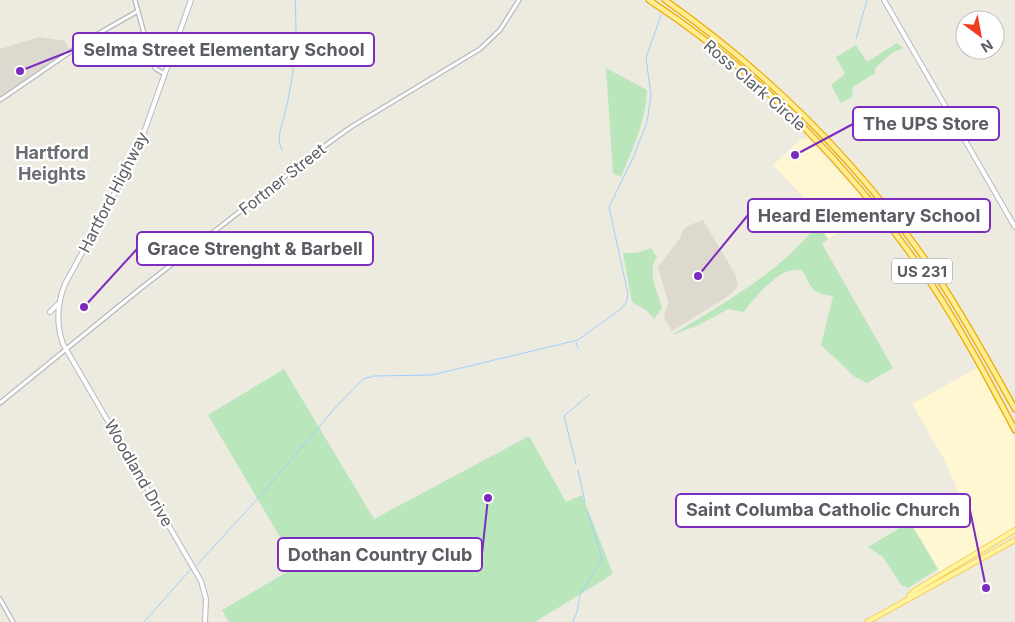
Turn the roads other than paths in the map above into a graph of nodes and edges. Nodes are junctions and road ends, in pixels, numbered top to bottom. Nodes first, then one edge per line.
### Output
1 (135, 0) edge
2 (191, 0) edge
3 (520, 0) edge
4 (649, 0) edge
5 (665, 0) edge
6 (884, 0) edge
7 (138, 11) junction
8 (686, 26) junction
9 (701, 26) junction
10 (712, 35) junction
11 (700, 36) junction
12 (166, 75) junction
13 (0, 100) edge
14 (1015, 227) edge
15 (60, 303) junction
16 (50, 312) dead end
17 (58, 326) joint
18 (66, 349) junction
19 (985, 375) junction
20 (998, 379) junction
21 (991, 384) junction
22 (1004, 389) junction
23 (0, 403) edge
24 (1015, 409) edge
25 (1015, 430) edge
26 (1015, 530) edge
27 (1015, 540) edge
28 (908, 598) junction
29 (0, 599) edge
30 (13, 622) edge
31 (205, 622) edge
32 (867, 622) edge

1 - 7 street
2 - 12 main road, Hartford Highway
3 - 18 street, Fortner Street
4 - 8 highway, Ross Clark Circle / US 231
5 - 9 highway, Ross Clark Circle / US 231
6 - 14 main road
7 - 12 street
7 - 13 street
8 - 9 highway
8 - 11 highway, Ross Clark Circle / US 231
9 - 10 highway, Ross Clark Circle / US 231
10 - 11 highway
10 - 20 highway, Ross Clark Circle / US 231
11 - 19 highway, Ross Clark Circle / US 231
12 - 15 main road, Hartford Highway
15 - 16 main road
15 - 17 main road, Hartford Highway
17 - 18 main road, Woodland Drive
18 - 23 street, Fortner Street
18 - 31 main road, Woodland Drive
19 - 20 highway
19 - 21 highway, Ross Clark Circle / US 231
20 - 22 highway, Ross Clark Circle / US 231
21 - 22 highway
21 - 25 highway, Ross Clark Circle / US 231
22 - 24 highway, Ross Clark Circle / US 231
26 - 28 main road
27 - 28 main road
28 - 32 main road
29 - 30 street

